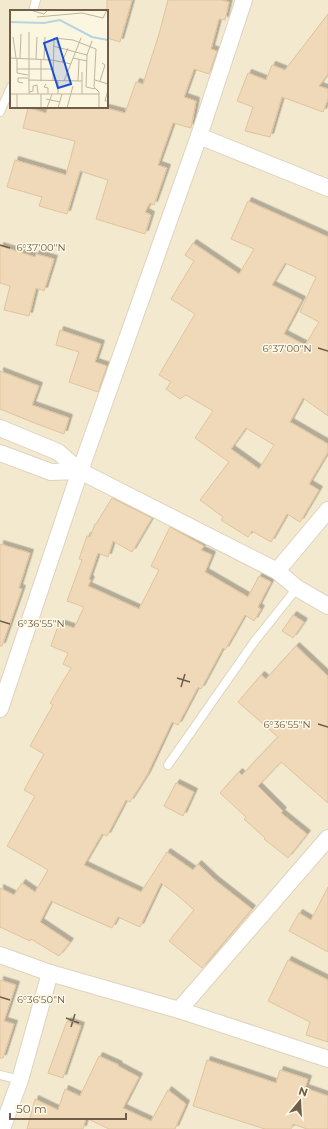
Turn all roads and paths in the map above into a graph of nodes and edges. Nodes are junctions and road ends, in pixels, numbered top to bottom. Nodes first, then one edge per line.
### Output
1 (36, 0) edge
2 (244, 0) edge
3 (33, 10) edge
4 (10, 89) edge
5 (0, 112) edge
6 (199, 136) junction
7 (328, 188) edge
8 (0, 428) edge
9 (0, 453) edge
10 (80, 471) junction
11 (328, 510) edge
12 (277, 571) junction
13 (297, 588) junction
14 (328, 606) edge
15 (6, 667) edge
16 (0, 709) edge
17 (168, 766) dead end
18 (328, 838) edge
19 (0, 955) edge
20 (50, 972) junction
21 (179, 1010) junction
22 (328, 1059) edge
23 (0, 1075) edge
24 (20, 1080) junction
25 (2, 1129) edge

1 - 3 lane
2 - 6 street
4 - 5 lane
6 - 7 street
6 - 10 street
8 - 10 street
9 - 10 street
10 - 12 street
10 - 15 street
11 - 12 street
12 - 13 street
13 - 14 street
13 - 17 lane
15 - 16 street
18 - 21 street
19 - 20 street
20 - 21 street
20 - 24 street
21 - 22 street
23 - 24 lane
24 - 25 street

